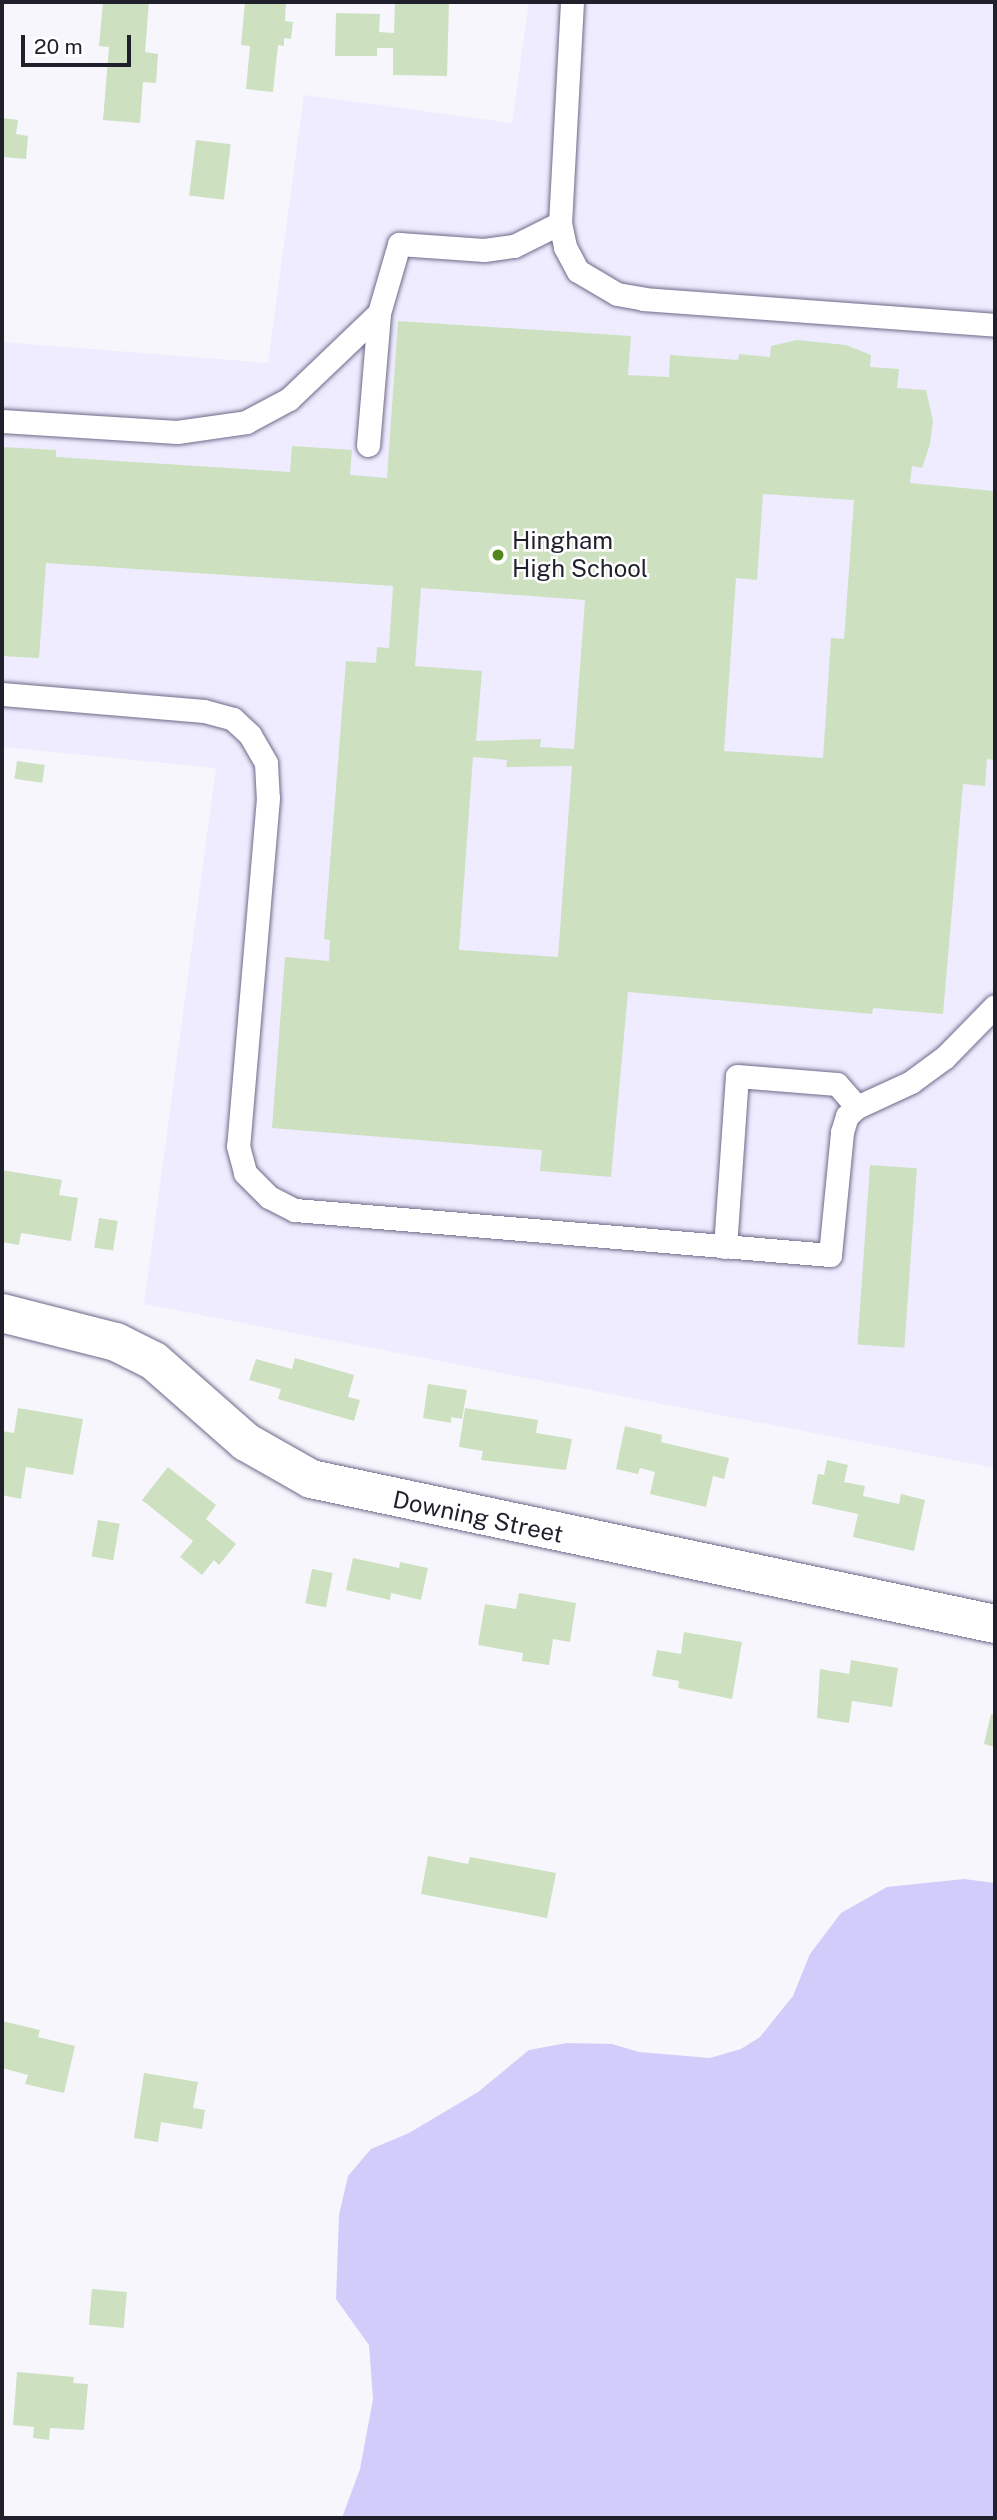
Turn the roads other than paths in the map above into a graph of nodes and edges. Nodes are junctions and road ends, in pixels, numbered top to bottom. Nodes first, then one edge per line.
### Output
1 (572, 2) edge
2 (560, 223) junction
3 (379, 313) junction
4 (995, 325) edge
5 (2, 422) edge
6 (368, 445) dead end
7 (2, 694) edge
8 (995, 1006) edge
9 (857, 1107) junction
10 (725, 1247) junction
11 (2, 1313) edge
12 (995, 1623) edge

1 - 2 lane
2 - 3 lane
2 - 4 lane
3 - 5 lane
3 - 6 lane
7 - 10 lane
8 - 9 lane
9 - 10 lane
9 - 10 lane
11 - 12 street, Downing Street

